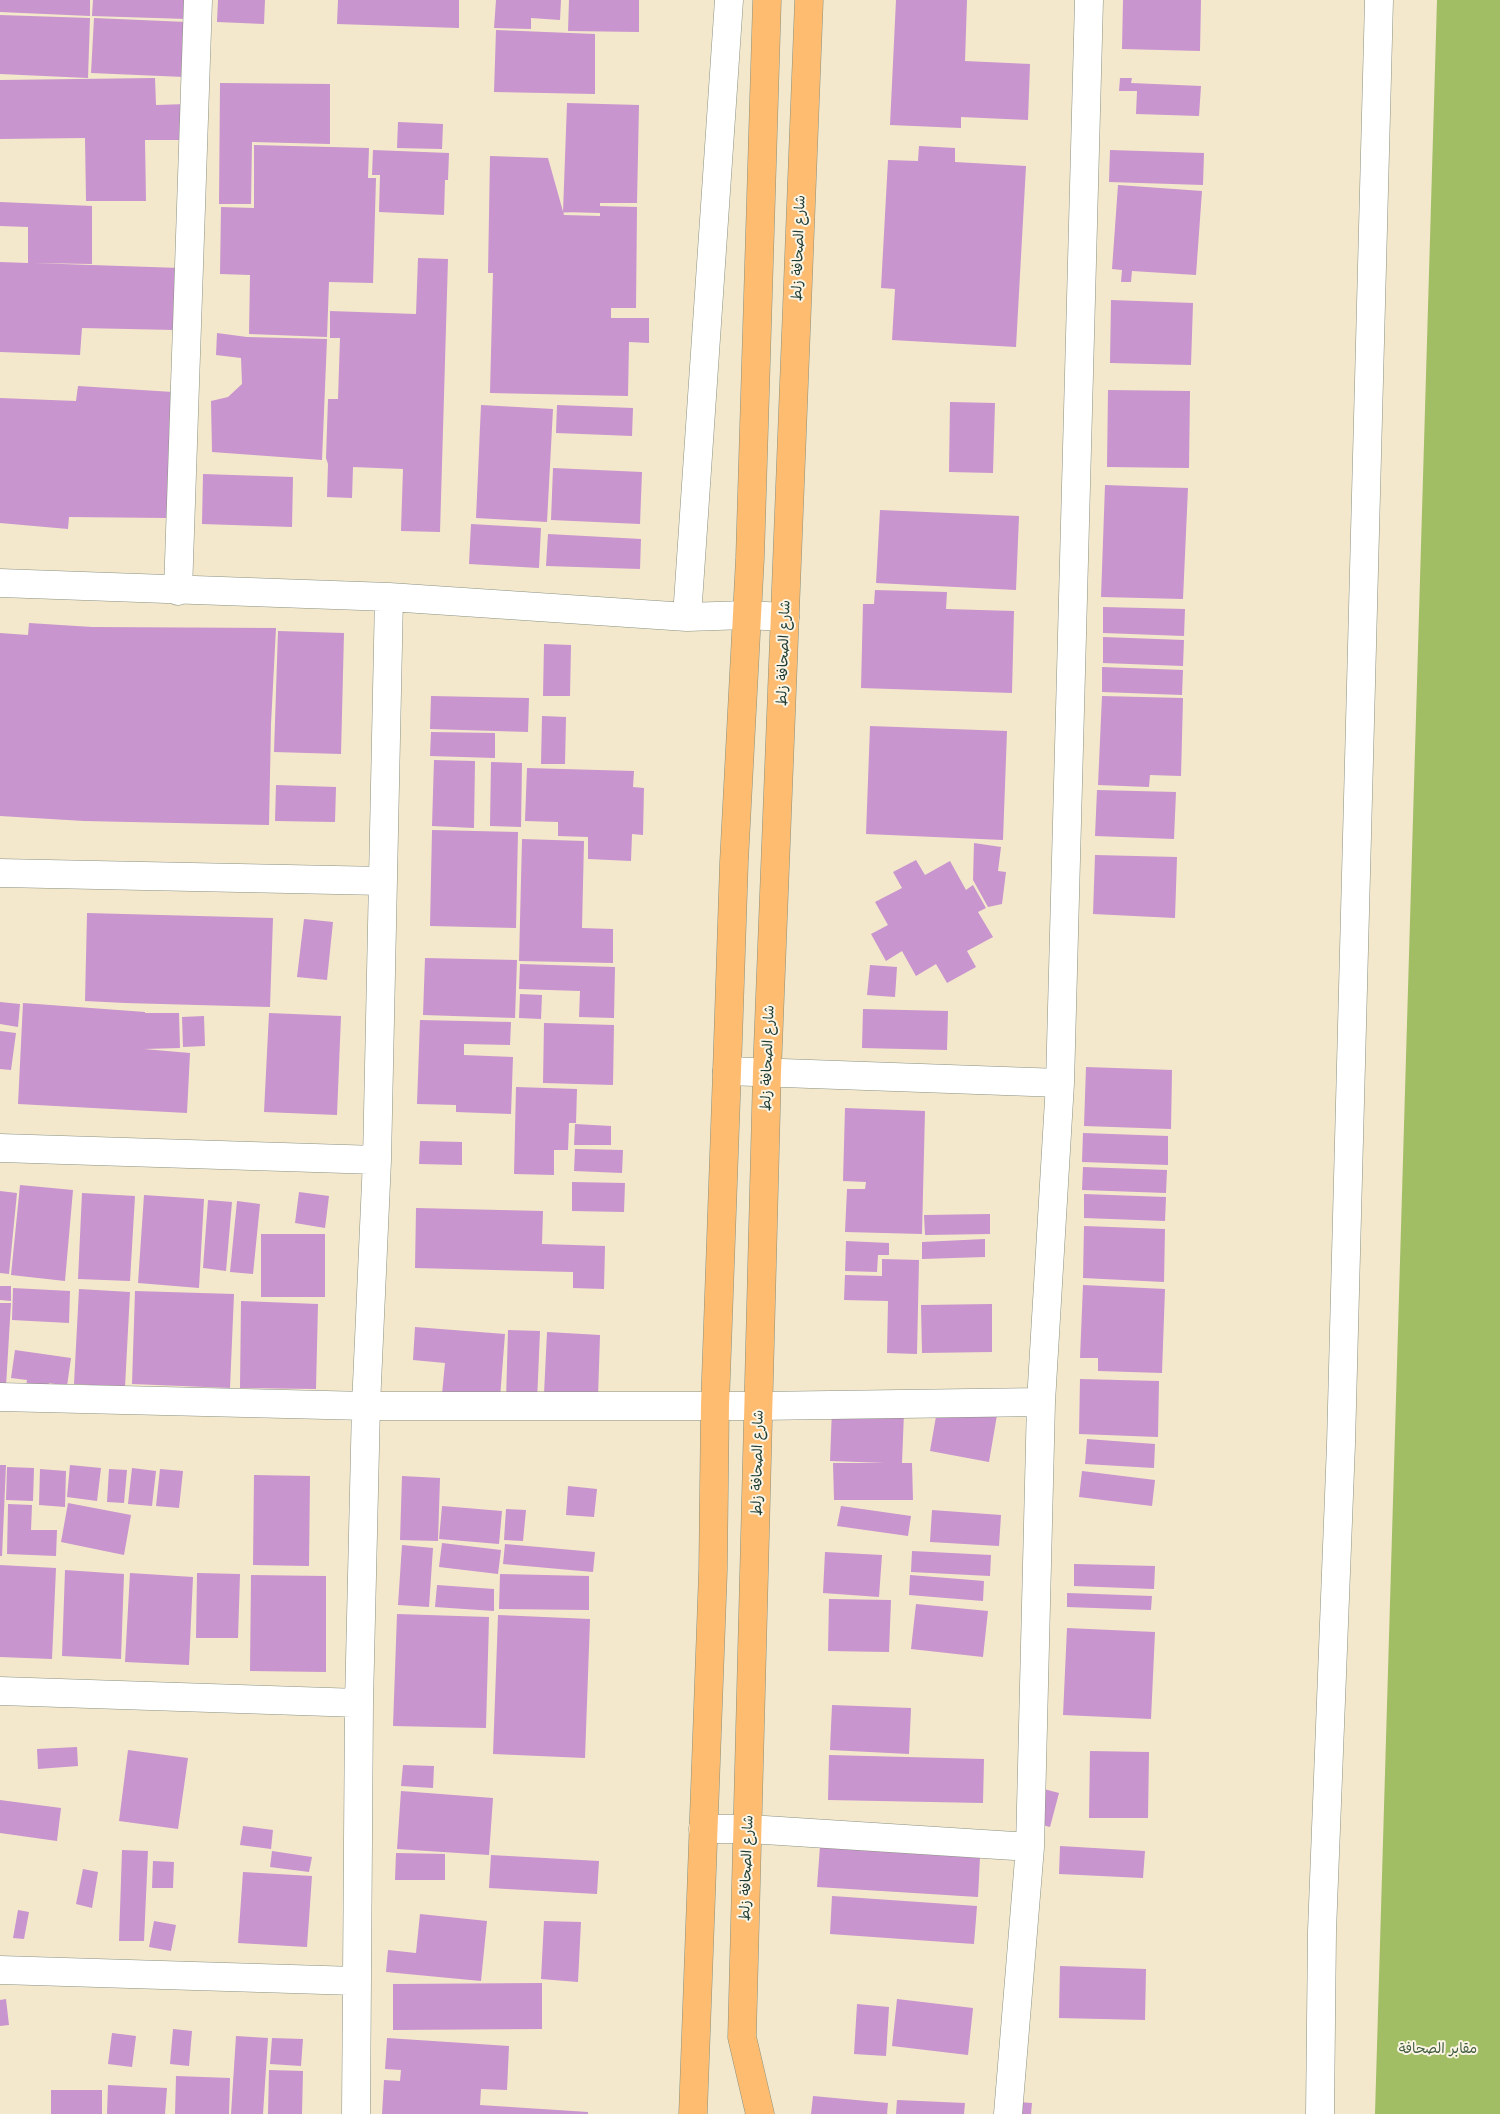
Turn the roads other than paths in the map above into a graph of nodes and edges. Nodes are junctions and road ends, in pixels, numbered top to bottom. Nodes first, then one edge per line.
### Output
1 (198, 0) edge
2 (729, 0) edge
3 (767, 0) edge
4 (809, 0) edge
5 (1089, 0) edge
6 (1379, 0) edge
7 (0, 583) edge
8 (178, 590) junction
9 (388, 597) junction
10 (746, 615) junction
11 (687, 617) junction
12 (785, 617) junction
13 (0, 873) edge
14 (384, 881) junction
15 (727, 1071) junction
16 (767, 1072) junction
17 (1060, 1083) junction
18 (0, 1148) edge
19 (377, 1160) junction
20 (0, 1397) edge
21 (1041, 1402) junction
22 (715, 1405) junction
23 (366, 1406) junction
24 (759, 1406) junction
25 (0, 1691) edge
26 (358, 1703) junction
27 (702, 1829) junction
28 (749, 1829) junction
29 (1030, 1847) junction
30 (0, 1970) edge
31 (356, 1981) junction
32 (356, 2114) edge
33 (693, 2114) edge
34 (760, 2114) edge
35 (1008, 2114) edge
36 (1320, 2114) edge

1 - 8 street
2 - 11 street
3 - 10 highway
4 - 12 highway, شارع الصحافة زلط
5 - 17 street
6 - 36 street
7 - 8 street
8 - 9 street
9 - 11 street
9 - 14 street
10 - 11 street
10 - 12 street
10 - 15 highway
12 - 16 highway, شارع الصحافة زلط
13 - 14 street
14 - 19 street
15 - 16 street
15 - 22 highway
16 - 17 street
16 - 24 highway, شارع الصحافة زلط
17 - 21 street
18 - 19 street
19 - 23 street
20 - 23 street
21 - 24 street
21 - 29 street
22 - 23 street
22 - 24 street
22 - 27 highway
23 - 26 street
24 - 28 highway, شارع الصحافة زلط
25 - 26 street
26 - 31 street
27 - 28 street
27 - 33 highway
28 - 29 street
28 - 34 highway, شارع الصحافة زلط
29 - 35 street
30 - 31 street
31 - 32 street

